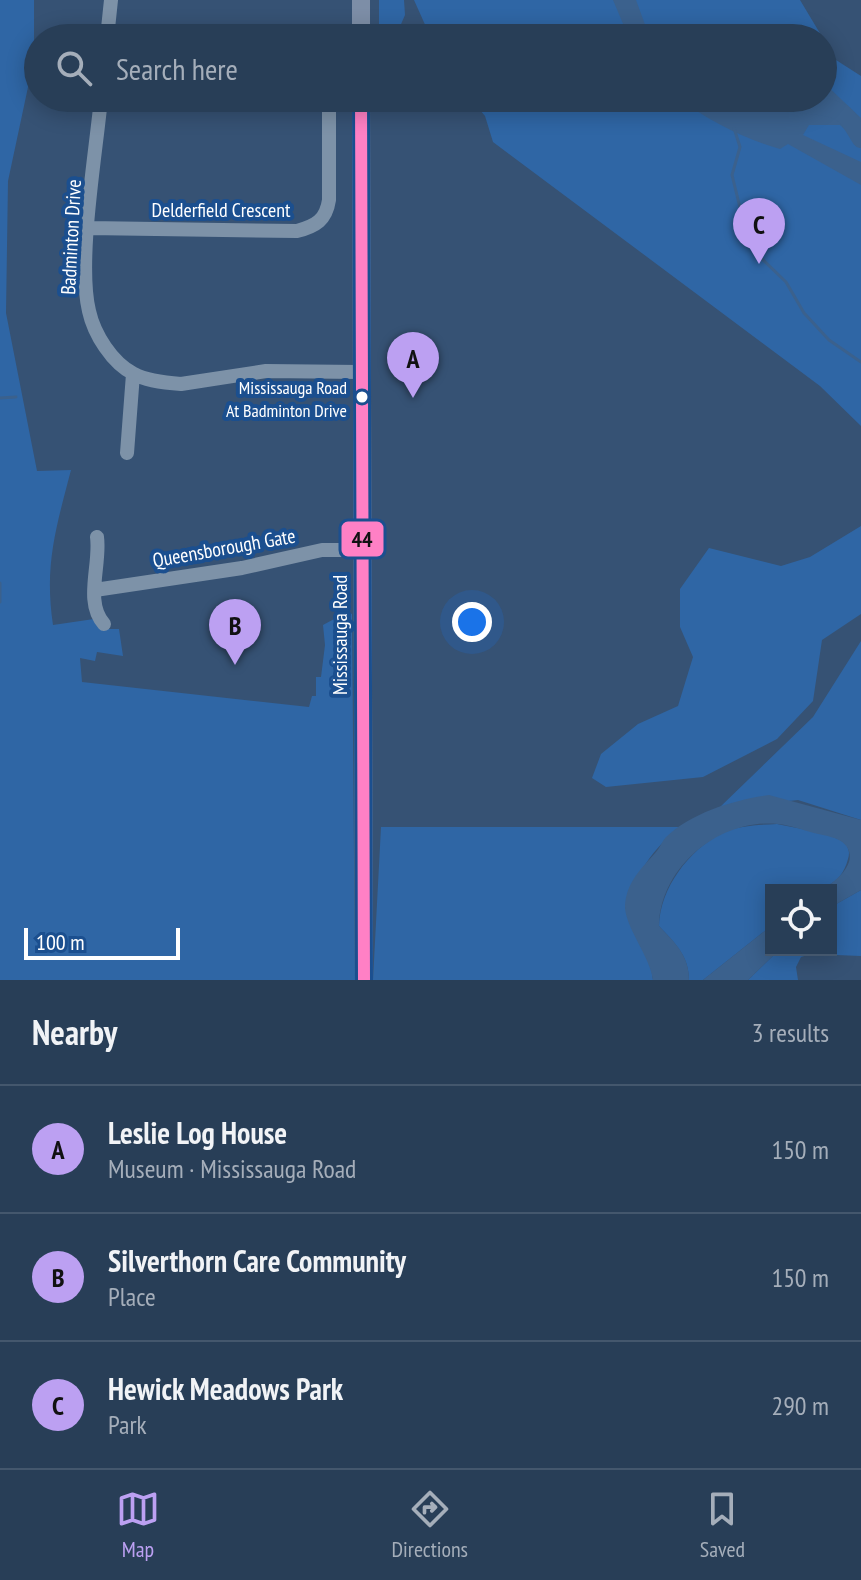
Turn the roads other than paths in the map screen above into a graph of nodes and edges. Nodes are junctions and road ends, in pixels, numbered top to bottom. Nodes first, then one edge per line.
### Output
1 (111, 0) edge
2 (361, 0) edge
3 (108, 24) edge
4 (361, 24) edge
5 (100, 112) edge
6 (329, 112) edge
7 (361, 112) edge
8 (89, 228) junction
9 (360, 372) junction
10 (133, 374) junction
11 (127, 453) dead end
12 (97, 537) dead end
13 (361, 550) junction
14 (95, 590) junction
15 (104, 624) dead end
16 (364, 980) edge

1 - 3 street
2 - 4 main road
5 - 8 street, Badminton Drive
6 - 8 street, Delderfield Crescent
7 - 9 main road, Mississauga Road
8 - 10 street, Badminton Drive
9 - 10 street
9 - 13 main road, Mississauga Road
10 - 11 street
12 - 14 street
13 - 14 street, Queensborough Gate
13 - 16 main road, Mississauga Road
14 - 15 street

